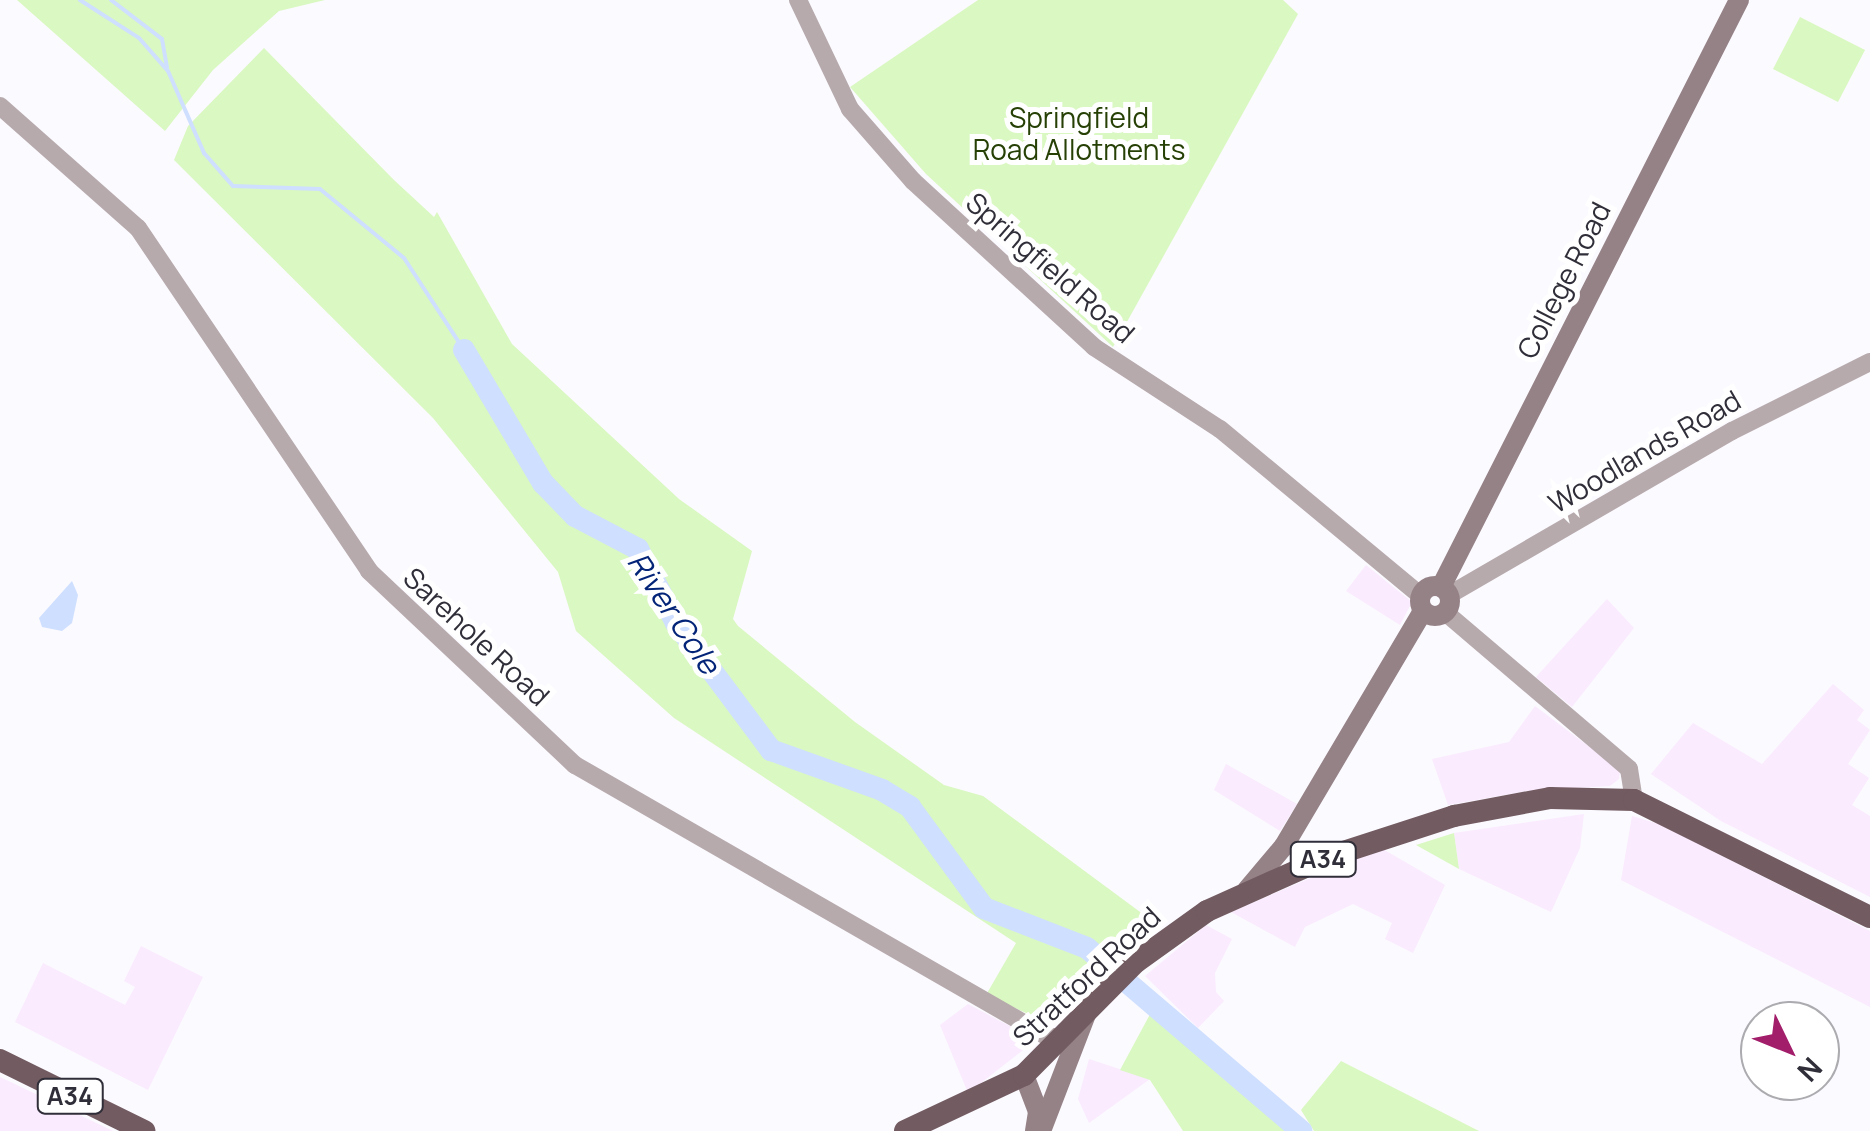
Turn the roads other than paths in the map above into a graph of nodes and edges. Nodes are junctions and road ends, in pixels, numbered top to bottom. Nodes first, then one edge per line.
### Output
1 (798, 0) edge
2 (1739, 0) edge
3 (0, 106) edge
4 (1870, 362) edge
5 (1445, 598) junction
6 (1422, 603) junction
7 (1634, 800) junction
8 (1246, 890) junction
9 (1870, 916) edge
10 (1087, 1012) junction
11 (1063, 1038) junction
12 (0, 1060) edge
13 (1024, 1075) junction
14 (142, 1131) edge
15 (905, 1131) edge
16 (1038, 1131) edge

1 - 6 street, Springfield Road
2 - 5 main road, College Road
3 - 11 street, Sarehole Road
4 - 5 street, Woodlands Road
5 - 6 main road
5 - 7 street
6 - 8 main road
7 - 8 highway, Stratford Road / A34
7 - 9 highway, Stratford Road / A34
8 - 10 highway, Stratford Road / A34
10 - 11 highway, Stratford Road / A34
10 - 16 main road
11 - 13 highway, Stratford Road / A34
12 - 14 highway, A34
13 - 15 highway, Stratford Road / A34
13 - 16 main road

